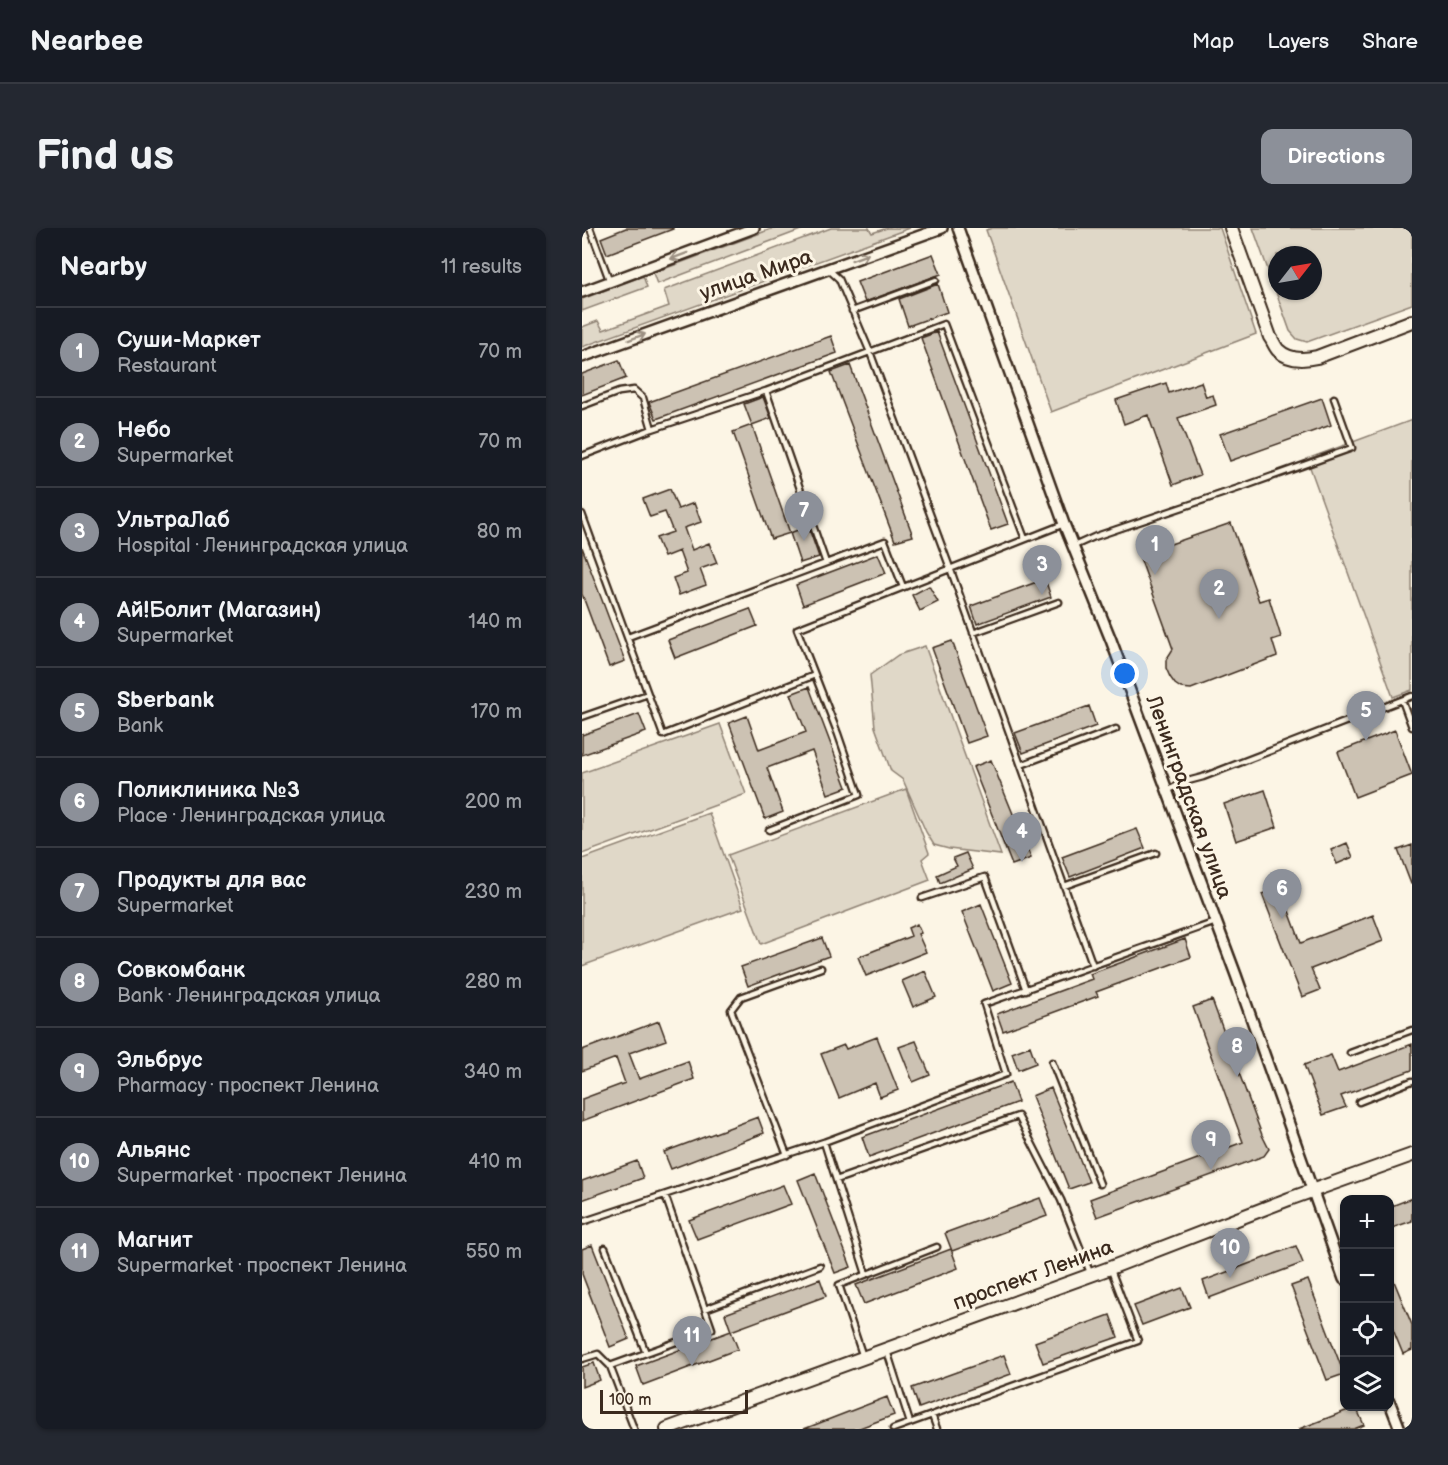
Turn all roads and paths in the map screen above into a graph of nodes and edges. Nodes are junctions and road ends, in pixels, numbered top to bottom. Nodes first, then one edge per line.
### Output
1 (590, 228) edge
2 (754, 228) edge
3 (942, 228) edge
4 (958, 228) edge
5 (1231, 228) edge
6 (828, 269) junction
7 (936, 280) dead end
8 (610, 282) junction
9 (582, 292) edge
10 (852, 311) junction
11 (1412, 321) edge
12 (870, 352) junction
13 (582, 357) edge
14 (766, 391) junction
15 (1335, 398) dead end
16 (582, 406) edge
17 (652, 429) junction
18 (582, 456) edge
19 (582, 514) edge
20 (1064, 524) junction
21 (1025, 538) junction
22 (1074, 546) junction
23 (826, 563) junction
24 (950, 568) junction
25 (903, 587) junction
26 (1059, 602) dead end
27 (973, 633) junction
28 (628, 637) junction
29 (815, 675) junction
30 (648, 694) junction
31 (1412, 696) edge
32 (1402, 700) junction
33 (582, 717) edge
34 (1412, 727) edge
35 (1116, 729) dead end
36 (1021, 765) junction
37 (1167, 791) junction
38 (769, 830) dead end
39 (1156, 853) dead end
40 (1064, 886) junction
41 (922, 898) dead end
42 (1216, 922) junction
43 (1093, 966) junction
44 (821, 968) dead end
45 (1026, 990) junction
46 (1412, 1030) edge
47 (1350, 1053) dead end
48 (1052, 1062) dead end
49 (1412, 1081) edge
50 (1359, 1102) dead end
51 (824, 1142) junction
52 (787, 1155) junction
53 (1412, 1155) edge
54 (836, 1180) junction
55 (1100, 1184) dead end
56 (1314, 1191) junction
57 (665, 1195) junction
58 (582, 1222) edge
59 (937, 1247) dead end
60 (605, 1248) dead end
61 (820, 1266) dead end
62 (1340, 1267) edge
63 (1110, 1268) junction
64 (866, 1274) junction
65 (1091, 1275) junction
66 (705, 1309) junction
67 (887, 1349) junction
68 (646, 1353) junction
69 (863, 1357) junction
70 (582, 1359) edge
71 (610, 1366) junction
72 (1392, 1411) edge
73 (932, 1415) junction
74 (910, 1423) junction
75 (634, 1429) edge
76 (667, 1429) edge
77 (893, 1429) edge
78 (937, 1429) edge
79 (1400, 1429) edge

1 - 8 lane
2 -> 8 street, улица Мира
6 -> 3 street, улица Мира
4 - 20 street, Ленинградская улица
5 - 11 street
6 - 10 lane
13 -> 6 street, улица Мира
7 - 10 lane
8 - 9 street, улица Мира
10 - 12 lane
12 - 14 lane
12 - 21 lane
12 - 24 lane
14 - 17 lane
14 - 23 lane
15 - 22 lane
16 - 17 lane
17 - 18 lane
19 - 28 lane
20 - 21 lane
20 - 22 street, Ленинградская улица
21 - 24 lane
22 - 37 street, Ленинградская улица
23 - 25 lane
23 - 28 lane
24 - 25 lane
24 - 27 lane
25 - 29 lane
26 - 27 lane
27 - 36 lane
28 - 30 lane
29 - 30 lane
29 - 38 lane
30 - 33 lane
31 - 32 lane
32 - 34 lane
32 - 37 lane
35 - 36 lane
36 - 40 lane
37 - 42 street, Ленинградская улица
39 - 40 lane
40 - 43 lane
41 - 45 lane
42 - 43 lane
42 - 56 street, Ленинградская улица
43 - 45 lane
44 - 52 lane
45 - 51 lane
46 - 47 lane
48 - 55 lane
49 - 50 lane
51 - 52 lane
51 - 54 lane
52 - 57 lane
53 - 56 street, проспект Ленина
54 - 64 lane
54 - 65 lane
56 - 62 street, Ленинградская улица
56 - 63 street, проспект Ленина
57 - 58 lane
57 - 66 lane
59 - 64 lane
60 - 68 lane
61 - 66 lane
63 - 65 street, проспект Ленина
63 - 73 lane
64 - 69 lane
65 - 67 street, проспект Ленина
66 - 68 lane
67 - 69 street, проспект Ленина
67 - 74 lane
68 - 71 lane
69 - 76 street, проспект Ленина
70 - 71 lane
71 - 75 lane
72 - 79 street
73 - 74 lane
73 - 78 lane
74 - 77 lane

